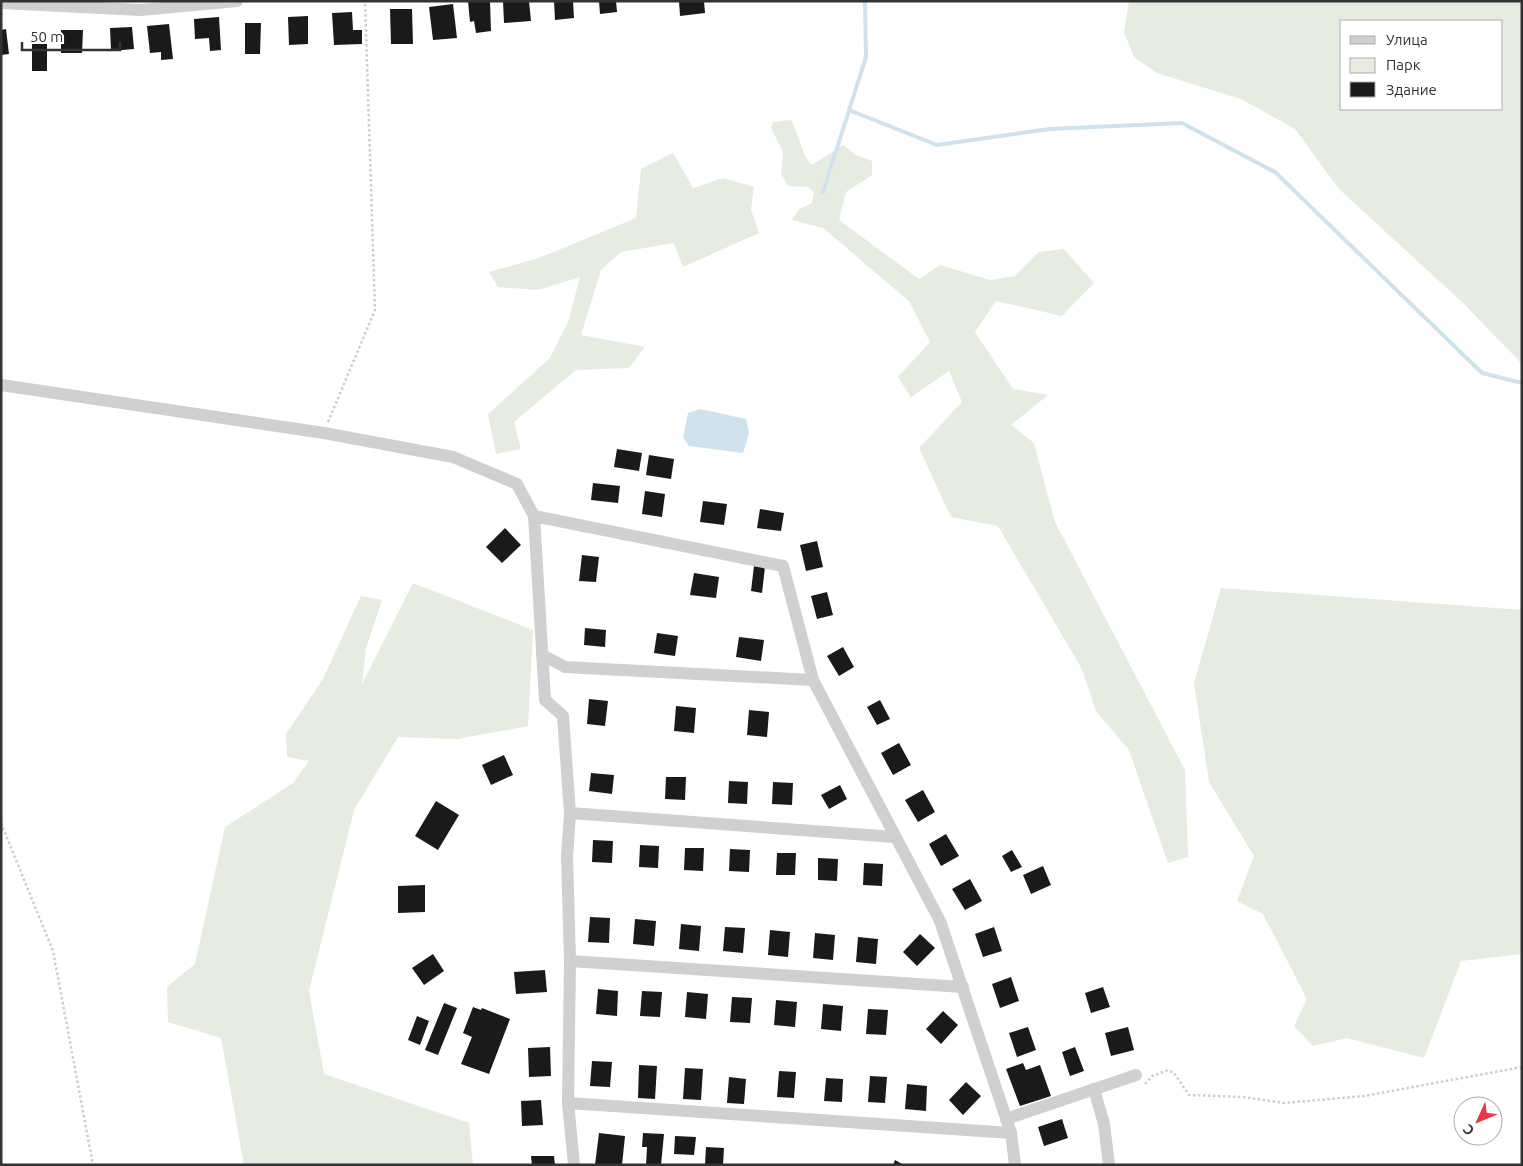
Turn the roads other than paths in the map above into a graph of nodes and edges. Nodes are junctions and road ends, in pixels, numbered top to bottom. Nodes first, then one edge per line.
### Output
1 (237, 1) edge
2 (1, 3) edge
3 (1, 385) edge
4 (534, 516) junction
5 (542, 654) junction
6 (813, 680) junction
7 (570, 813) junction
8 (896, 837) junction
9 (570, 961) junction
10 (963, 987) junction
11 (1139, 1080) road end
12 (1094, 1090) junction
13 (568, 1103) junction
14 (1006, 1119) junction
15 (1010, 1133) junction
16 (574, 1165) edge
17 (1015, 1165) edge
18 (1109, 1165) edge

1 - 2 street
3 - 4 street
4 - 5 street
4 - 6 street
5 - 6 street
5 - 7 street
6 - 8 street
7 - 8 street
7 - 9 street
8 - 10 street
9 - 10 street
9 - 13 street
10 - 14 street
11 - 12 street
12 - 14 street
12 - 18 street
13 - 15 street
13 - 16 street
14 - 15 street
15 - 17 street

